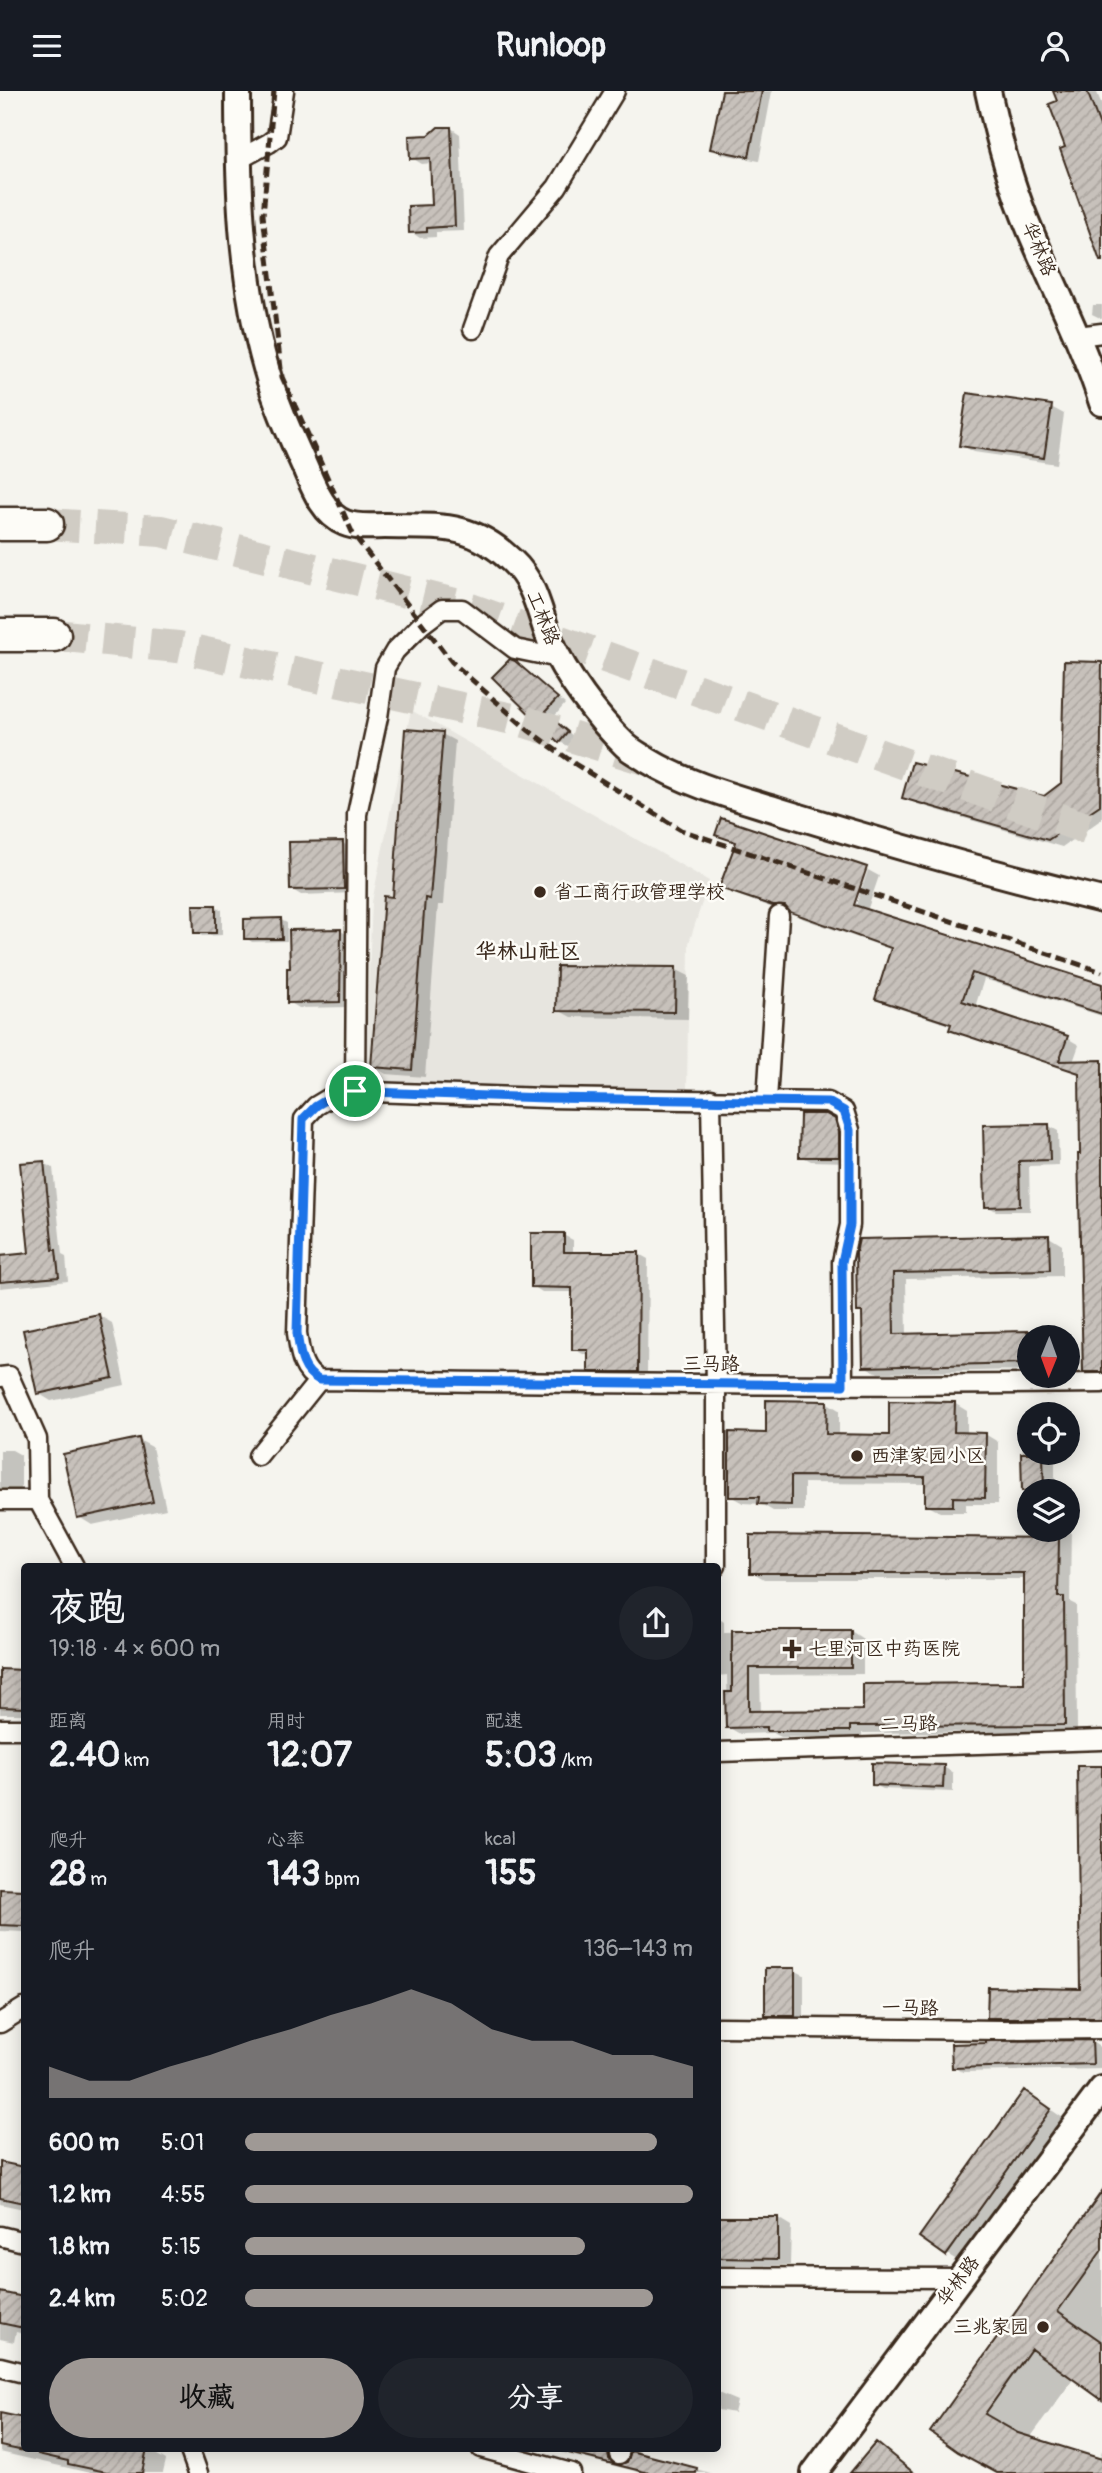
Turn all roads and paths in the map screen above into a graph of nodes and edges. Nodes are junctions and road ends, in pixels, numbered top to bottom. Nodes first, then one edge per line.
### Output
1 (238, 91) edge
2 (284, 91) edge
3 (615, 91) edge
4 (988, 91) edge
5 (238, 160) junction
6 (473, 329) dead end
7 (1090, 334) edge
8 (1102, 403) edge
9 (0, 524) edge
10 (47, 524) tunnel mouth
11 (0, 635) edge
12 (54, 635) tunnel mouth
13 (559, 658) junction
14 (1102, 900) edge
15 (779, 916) dead end
16 (355, 1091) junction
17 (711, 1099) junction
18 (767, 1100) junction
19 (3, 1373) edge
20 (319, 1380) junction
21 (1102, 1383) edge
22 (716, 1385) junction
23 (843, 1385) junction
24 (258, 1456) dead end
25 (0, 1500) edge
26 (38, 1500) junction
27 (72, 1563) edge
28 (716, 1563) edge
29 (0, 1729) edge
30 (21, 1730) edge
31 (1102, 1740) edge
32 (721, 1752) edge
33 (21, 2010) edge
34 (0, 2023) edge
35 (721, 2027) edge
36 (1102, 2029) edge
37 (1102, 2089) edge
38 (0, 2236) edge
39 (21, 2241) edge
40 (721, 2277) edge
41 (960, 2279) junction
42 (0, 2367) edge
43 (21, 2372) edge
44 (190, 2452) edge
45 (495, 2452) edge
46 (198, 2473) edge
47 (571, 2473) edge
48 (814, 2473) edge

1 - 5 street, 工林路
2 - 5 street
3 - 6 street
4 - 7 street, 华林路
5 - 13 street, 工林路
7 - 8 street, 华林路
9 - 10 highway
11 - 12 highway
13 - 14 street, 工林路
13 - 16 street
15 - 18 street
16 - 17 street
16 - 20 street
17 - 18 street
17 - 22 street
18 - 23 street
19 - 26 street
20 - 22 street, 三马路
20 - 24 street
21 - 23 street, 三马路
22 - 23 street, 三马路
22 - 28 street
25 - 26 street
26 - 27 street
29 - 30 street
31 - 32 street, 二马路
33 - 34 street
35 - 36 street, 一马路
37 - 41 street, 华林路
38 - 39 street
40 - 41 street
41 - 48 street, 华林路
42 - 43 street
44 - 46 street
45 - 47 street

